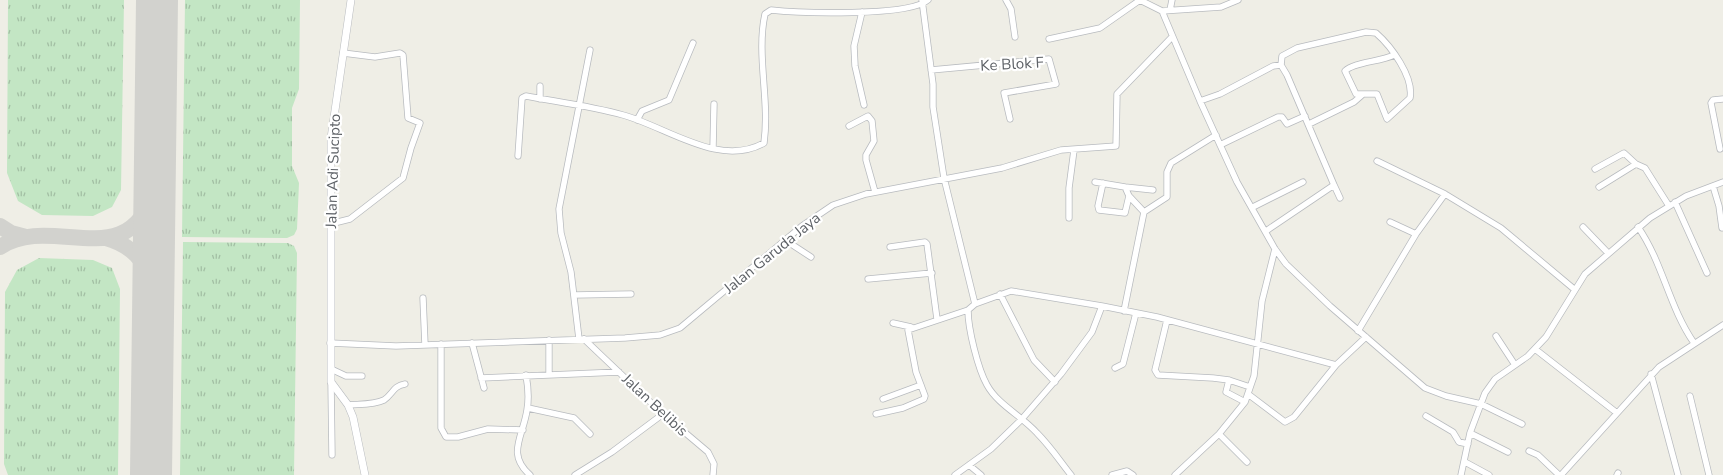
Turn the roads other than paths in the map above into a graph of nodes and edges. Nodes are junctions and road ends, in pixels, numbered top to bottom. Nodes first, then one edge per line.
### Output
1 (351, 0) edge
2 (1006, 0) edge
3 (1140, 0) edge
4 (1172, 0) edge
5 (1238, 0) edge
6 (924, 1) edge
7 (1170, 10) junction
8 (1162, 11) junction
9 (862, 12) junction
10 (1015, 37) dead end
11 (1172, 38) junction
12 (1049, 39) dead end
13 (693, 43) dead end
14 (590, 50) dead end
15 (343, 53) junction
16 (1394, 55) junction
17 (1281, 65) junction
18 (932, 70) junction
19 (540, 86) dead end
20 (1362, 95) junction
21 (540, 99) junction
22 (1723, 99) edge
23 (1200, 101) junction
24 (714, 104) dead end
25 (864, 105) dead end
26 (579, 106) junction
27 (1305, 116) junction
28 (1010, 119) dead end
29 (637, 120) junction
30 (1309, 124) junction
31 (849, 126) dead end
32 (1216, 135) junction
33 (1220, 145) junction
34 (713, 148) junction
35 (1720, 149) dead end
36 (1074, 150) junction
37 (518, 156) dead end
38 (1377, 161) dead end
39 (1636, 164) junction
40 (1595, 169) dead end
41 (944, 178) junction
42 (1095, 182) dead end
43 (1303, 182) dead end
44 (1723, 182) edge
45 (1103, 183) junction
46 (1334, 185) junction
47 (1713, 186) junction
48 (1125, 187) junction
49 (1599, 187) dead end
50 (1153, 190) dead end
51 (875, 192) junction
52 (1445, 194) junction
53 (1129, 196) junction
54 (1340, 198) dead end
55 (1672, 204) junction
56 (1253, 207) junction
57 (1144, 212) junction
58 (1069, 218) dead end
59 (1390, 222) dead end
60 (330, 224) junction
61 (1583, 226) dead end
62 (1638, 227) junction
63 (1722, 228) edge
64 (1266, 231) junction
65 (1416, 234) junction
66 (785, 240) junction
67 (890, 247) dead end
68 (1275, 249) junction
69 (1608, 253) junction
70 (810, 257) dead end
71 (1707, 273) dead end
72 (932, 274) junction
73 (868, 279) dead end
74 (1574, 289) junction
75 (574, 294) junction
76 (632, 294) dead end
77 (1000, 294) junction
78 (423, 298) dead end
79 (975, 304) junction
80 (1102, 306) junction
81 (968, 310) junction
82 (1124, 311) junction
83 (1136, 313) junction
84 (937, 319) junction
85 (1167, 320) junction
86 (893, 323) dead end
87 (1723, 325) edge
88 (911, 327) junction
89 (1358, 331) junction
90 (1496, 336) dead end
91 (1366, 337) junction
92 (581, 339) junction
93 (549, 340) junction
94 (1256, 342) junction
95 (330, 343) junction
96 (472, 343) junction
97 (1694, 343) junction
98 (441, 344) junction
99 (425, 345) junction
100 (1535, 349) junction
101 (1336, 365) junction
102 (1515, 365) junction
103 (1115, 368) dead end
104 (331, 369) junction
105 (619, 372) junction
106 (549, 374) junction
107 (1651, 374) junction
108 (526, 375) junction
109 (362, 376) dead end
110 (481, 378) junction
111 (1229, 380) junction
112 (331, 382) junction
113 (1054, 382) junction
114 (405, 384) dead end
115 (921, 385) junction
116 (1250, 387) junction
117 (484, 388) dead end
118 (1248, 394) junction
119 (1690, 396) dead end
120 (883, 398) dead end
121 (1245, 402) junction
122 (1481, 404) junction
123 (348, 405) junction
124 (528, 408) junction
125 (1617, 413) junction
126 (663, 414) junction
127 (876, 414) dead end
128 (1426, 416) dead end
129 (1021, 420) junction
130 (1522, 424) dead end
131 (523, 430) junction
132 (1470, 433) junction
133 (590, 434) dead end
134 (1219, 434) junction
135 (1468, 444) junction
136 (1529, 451) dead end
137 (1508, 452) dead end
138 (332, 455) dead end
139 (1247, 462) dead end
140 (1465, 462) junction
141 (969, 465) junction
142 (978, 474) edge
143 (365, 475) edge
144 (530, 475) edge
145 (575, 475) edge
146 (713, 475) edge
147 (955, 475) edge
148 (1071, 475) edge
149 (1112, 475) edge
150 (1133, 475) edge
151 (1175, 475) edge
152 (1462, 475) edge
153 (1489, 475) edge
154 (1560, 475) edge
155 (1678, 475) edge
156 (1709, 475) edge

1 - 15 street, Jalan Adi Sucipto
2 - 10 street
3 - 8 street
3 - 12 street
4 - 7 street
5 - 7 street
6 - 9 street
6 - 18 street
7 - 8 street
8 - 11 street
9 - 25 street
9 - 34 street
11 - 23 street
11 - 36 street, Jalan Garuda Jaya
13 - 29 street
14 - 26 street
15 - 60 street, Jalan Adi Sucipto
15 - 60 street
16 - 17 street
16 - 20 street
16 - 20 street
17 - 23 street
17 - 27 street
18 - 28 street, Ke Blok F
18 - 41 street
19 - 21 street
20 - 30 street
21 - 26 street
21 - 37 street
22 - 35 street
23 - 32 street
24 - 34 street
26 - 29 street
26 - 75 street
27 - 30 street
27 - 33 street
29 - 34 street
30 - 46 street
31 - 51 street
32 - 33 street
32 - 57 street
33 - 56 street
36 - 41 street, Jalan Garuda Jaya
36 - 58 street
38 - 52 street
39 - 40 street
39 - 49 street
39 - 55 street
41 - 51 street, Jalan Garuda Jaya
41 - 79 street
42 - 45 street
43 - 56 street
44 - 47 street
45 - 48 street
45 - 53 street
46 - 54 street
46 - 64 street
47 - 55 street
47 - 63 street
48 - 50 street
48 - 53 street
51 - 66 street, Jalan Garuda Jaya
52 - 65 street
52 - 74 street
53 - 57 street
55 - 62 street
55 - 71 street
56 - 64 street
57 - 82 street
59 - 65 street
60 - 95 street, Jalan Adi Sucipto
61 - 69 street
62 - 69 street
62 - 97 street
64 - 68 street
65 - 89 street
66 - 70 street
66 - 92 street, Jalan Garuda Jaya
67 - 72 street
68 - 89 street
68 - 94 street
69 - 74 street
72 - 73 street
72 - 84 street
74 - 100 street
75 - 76 street
75 - 92 street
77 - 79 street
77 - 80 street
77 - 113 street
78 - 99 street
79 - 81 street
80 - 82 street
80 - 113 street
81 - 84 street
81 - 129 street
82 - 83 street
83 - 85 street
83 - 103 street
84 - 88 street
85 - 94 street
85 - 111 street
86 - 88 street
87 - 97 street
88 - 115 street
89 - 91 street
90 - 102 street
91 - 101 street
91 - 122 street
92 - 93 street, Jalan Garuda Jaya
92 - 105 street, Jalan Belibis
93 - 96 street, Jalan Garuda Jaya
93 - 106 street
94 - 101 street
94 - 116 street
95 - 99 street, Jalan Garuda Jaya
95 - 104 street, Jalan Adi Sucipto
96 - 98 street, Jalan Garuda Jaya
96 - 110 street
97 - 107 street
98 - 99 street, Jalan Garuda Jaya
98 - 131 street
100 - 102 street
100 - 125 street
101 - 118 street
102 - 122 street
104 - 109 street
104 - 112 street, Jalan Adi Sucipto
105 - 106 street
105 - 126 street, Jalan Belibis
106 - 108 street
107 - 125 street
107 - 155 street
108 - 110 street
108 - 124 street
110 - 117 street
111 - 116 street
111 - 121 street
112 - 123 street
112 - 138 street
113 - 129 street
114 - 123 street
115 - 120 street
115 - 127 street
116 - 118 street
118 - 121 street
119 - 156 street
121 - 134 street
122 - 130 street
122 - 132 street
123 - 143 street
124 - 131 street
124 - 133 street
125 - 154 street
126 - 145 street
126 - 146 street, Jalan Belibis
128 - 135 street
129 - 141 street
129 - 148 street
131 - 144 street
132 - 135 street
132 - 137 street
134 - 139 street
134 - 151 street
135 - 140 street
136 - 154 street
140 - 152 street
140 - 153 street
141 - 142 street
141 - 147 street
149 - 150 street

